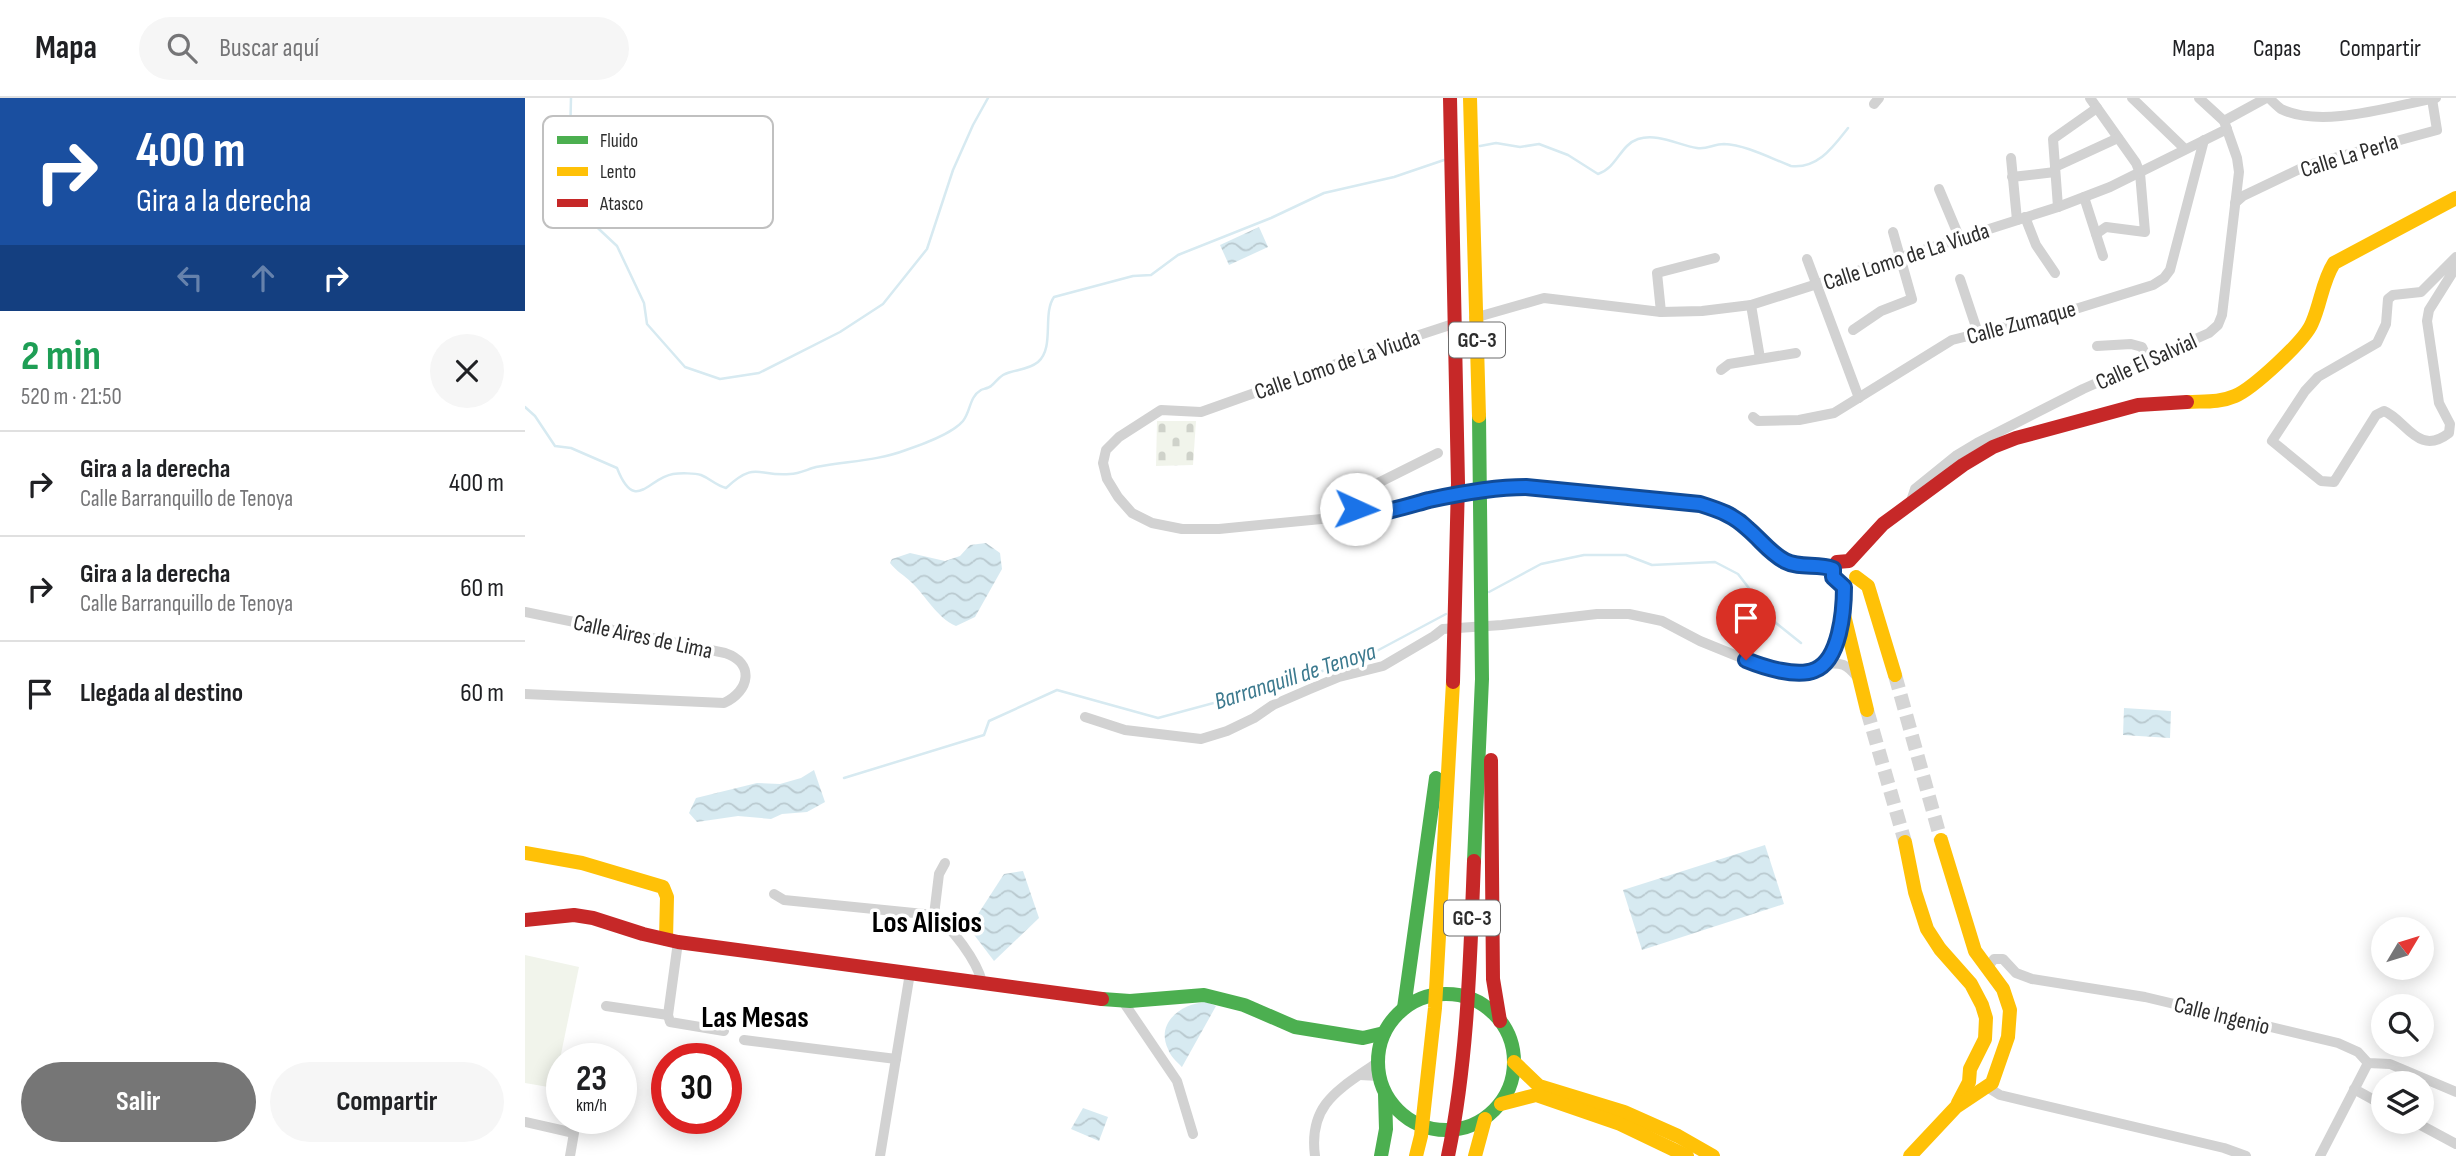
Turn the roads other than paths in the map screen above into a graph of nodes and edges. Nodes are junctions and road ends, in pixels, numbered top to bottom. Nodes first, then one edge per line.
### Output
1 (1450, 98) edge
2 (1470, 98) edge
3 (2090, 98) edge
4 (2132, 98) edge
5 (2199, 98) edge
6 (2267, 98) edge
7 (2434, 98) edge
8 (2097, 108) junction
9 (2226, 125) junction
10 (2118, 138) junction
11 (2204, 140) junction
12 (2185, 149) junction
13 (2011, 158) dead end
14 (2055, 170) junction
15 (2140, 173) junction
16 (2012, 177) junction
17 (1940, 189) dead end
18 (2084, 197) junction
19 (2456, 198) edge
20 (2235, 203) junction
21 (2456, 206) edge
22 (2059, 207) junction
23 (2431, 211) junction
24 (2021, 219) junction
25 (1893, 232) dead end
26 (2096, 234) junction
27 (1960, 239) junction
28 (2103, 256) dead end
29 (2456, 257) edge
30 (1715, 258) dead end
31 (1899, 258) junction
32 (1807, 259) dead end
33 (2456, 267) edge
34 (2055, 273) dead end
35 (1960, 279) dead end
36 (1816, 284) junction
37 (1751, 305) junction
38 (1661, 312) junction
39 (1853, 330) dead end
40 (1978, 333) junction
41 (2097, 346) dead end
42 (1796, 353) dead end
43 (1759, 358) junction
44 (2148, 362) junction
45 (1721, 370) dead end
46 (1859, 398) junction
47 (1753, 417) dead end
48 (1438, 453) dead end
49 (1910, 504) junction
50 (1360, 514) junction
51 (1849, 561) junction
52 (1833, 569) junction
53 (1850, 582) junction
54 (525, 612) edge
55 (1844, 614) junction
56 (1825, 664) junction
57 (1895, 675) tunnel mouth
58 (1487, 677) junction
59 (1859, 678) junction
60 (1449, 686) junction
61 (525, 694) edge
62 (1867, 710) tunnel mouth
63 (1085, 717) dead end
64 (1941, 840) tunnel mouth
65 (1905, 842) tunnel mouth
66 (525, 853) edge
67 (945, 863) dead end
68 (774, 894) dead end
69 (934, 915) junction
70 (525, 920) edge
71 (672, 941) junction
72 (1987, 968) junction
73 (910, 973) junction
74 (982, 982) junction
75 (1122, 1000) junction
76 (606, 1006) dead end
77 (1404, 1008) junction
78 (668, 1015) junction
79 (1500, 1021) junction
80 (724, 1031) dead end
81 (1384, 1033) junction
82 (1363, 1038) junction
83 (744, 1041) dead end
84 (896, 1059) junction
85 (1514, 1062) junction
86 (2368, 1063) junction
87 (1378, 1064) junction
88 (1973, 1064) junction
89 (1994, 1072) junction
90 (1979, 1086) junction
91 (2354, 1089) junction
92 (2456, 1092) edge
93 (1385, 1094) junction
94 (2371, 1098) edge
95 (1501, 1104) junction
96 (1485, 1119) junction
97 (525, 1122) edge
98 (2434, 1132) edge
99 (1193, 1134) dead end
100 (2456, 1144) edge
101 (2222, 1152) edge
102 (570, 1156) edge
103 (880, 1156) edge
104 (1315, 1156) edge
105 (1381, 1156) edge
106 (1416, 1156) edge
107 (1448, 1156) edge
108 (1475, 1156) edge
109 (1687, 1156) edge
110 (1713, 1156) edge
111 (1910, 1156) edge
112 (2246, 1156) edge
113 (2320, 1156) edge

1 - 60 main road, GC-3
2 - 58 main road, GC-3
3 - 8 street
4 - 12 street
5 - 9 street, Calle El Salvial
6 - 7 street
6 - 9 street, Calle Lomo de La Viuda
7 - 20 street, Calle La Perla
8 - 10 street
8 - 14 street
9 - 11 street, Calle Lomo de La Viuda
9 - 20 street, Calle El Salvial
10 - 14 street
10 - 15 street
11 - 12 street, Calle Lomo de La Viuda
11 - 40 street, Calle Zumaque
12 - 15 street, Calle Lomo de La Viuda
13 - 16 street
14 - 16 street
14 - 22 street
15 - 18 street, Calle Lomo de La Viuda
15 - 26 street
16 - 24 street
17 - 27 street
18 - 22 street, Calle Lomo de La Viuda
18 - 26 street
19 - 23 main road
20 - 44 street, Calle El Salvial
21 - 23 street
22 - 24 street, Calle Lomo de La Viuda
23 - 49 main road
24 - 27 street, Calle Lomo de La Viuda
24 - 34 street
25 - 31 street
26 - 28 street
27 - 31 street, Calle Lomo de La Viuda
29 - 33 street
30 - 38 street
31 - 36 street, Calle Lomo de La Viuda
31 - 39 street
32 - 36 street
35 - 40 street
36 - 37 street, Calle Lomo de La Viuda
36 - 46 street
37 - 38 street, Calle Lomo de La Viuda
37 - 43 street
38 - 50 street, Calle Lomo de La Viuda
40 - 46 street, Calle Zumaque
41 - 44 street
42 - 43 street
43 - 45 street
44 - 49 street, Calle El Salvial
46 - 47 street, Calle Zumaque
48 - 50 street
49 - 51 main road
50 - 52 street
51 - 52 main road
51 - 53 main road
52 - 53 main road
53 - 55 main road
53 - 57 main road
54 - 61 street, Calle Aires de Lima
55 - 56 street
55 - 59 main road
56 - 59 street
56 - 63 street
58 - 79 main road
58 - 107 main road, GC-3
59 - 62 main road
60 - 77 main road
60 - 106 main road, GC-3
64 - 72 main road
65 - 88 main road
66 - 71 main road
67 - 69 street
68 - 69 street
69 - 74 street
70 - 71 main road
71 - 73 main road
71 - 78 street
72 - 86 street, Calle Ingenio
72 - 89 main road
73 - 74 main road
73 - 84 street
74 - 75 main road
75 - 82 main road
75 - 99 street
76 - 78 street
77 - 79 main road
77 - 81 main road
78 - 80 street
79 - 85 main road
81 - 82 main road
81 - 87 main road
82 - 87 main road
83 - 84 street
84 - 103 street
85 - 95 main road
85 - 110 main road
86 - 91 street
86 - 92 street, Calle Ingenio
87 - 93 main road
87 - 104 street
88 - 89 main road
88 - 90 main road
89 - 90 main road
90 - 101 street
90 - 111 main road
91 - 94 street
91 - 113 street
93 - 96 main road
93 - 105 main road
95 - 96 main road
95 - 109 main road
96 - 108 main road
97 - 102 street
98 - 100 street
101 - 112 street

